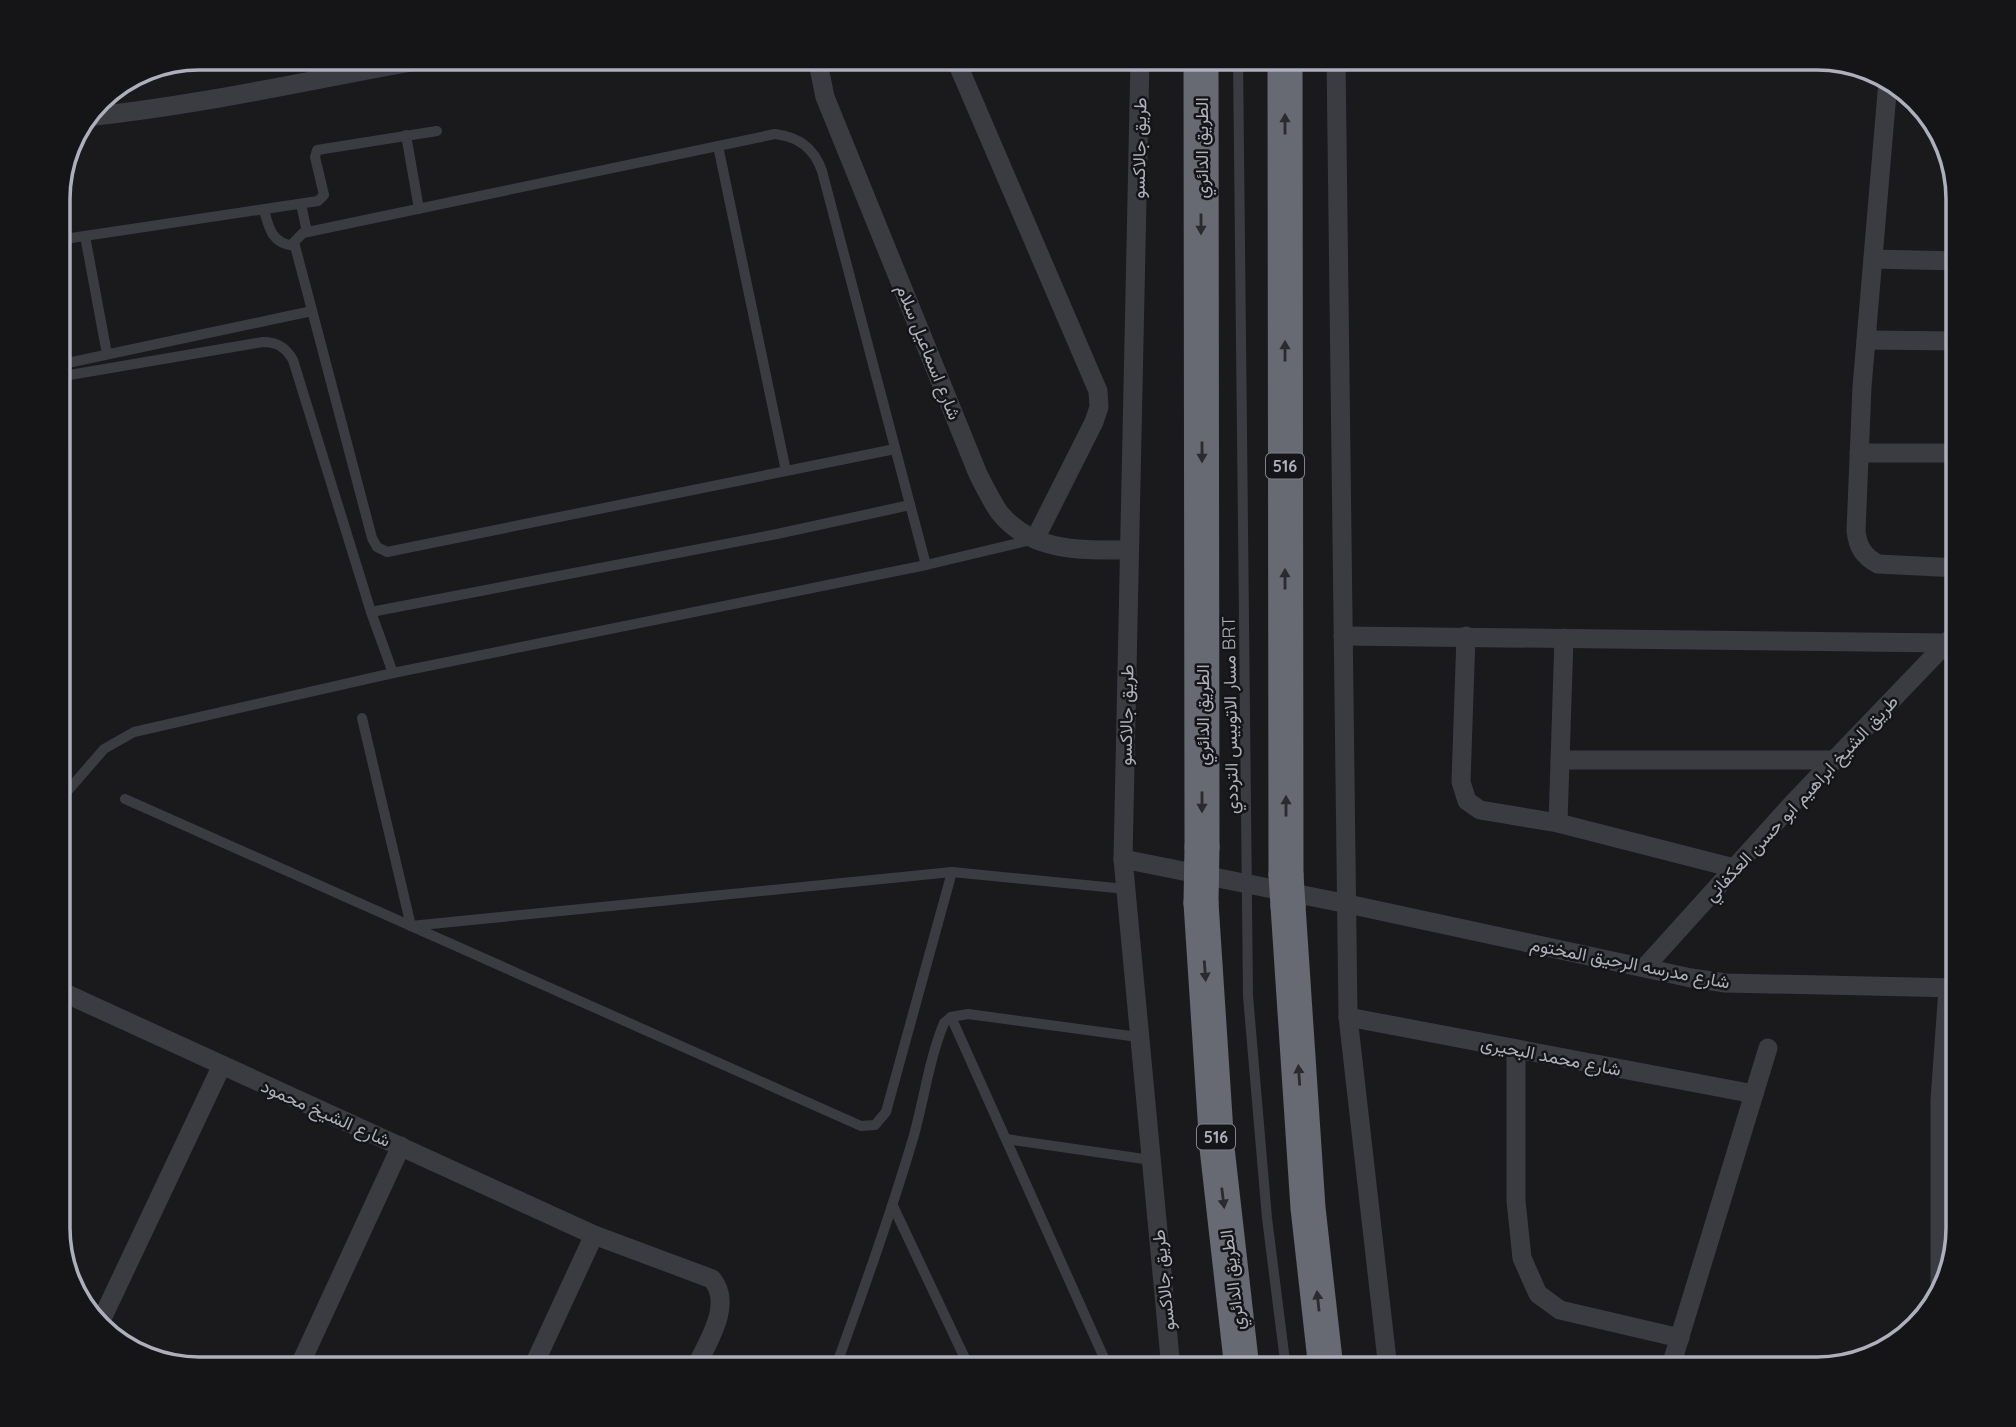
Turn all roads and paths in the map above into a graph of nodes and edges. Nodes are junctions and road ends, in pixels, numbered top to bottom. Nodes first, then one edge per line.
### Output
1 (340, 70) edge
2 (819, 70) edge
3 (960, 70) edge
4 (1140, 70) edge
5 (1201, 70) edge
6 (1238, 70) edge
7 (1285, 70) edge
8 (1336, 70) edge
9 (1887, 91) edge
10 (101, 116) edge
11 (437, 131) dead end
12 (406, 135) junction
13 (718, 146) junction
14 (301, 204) junction
15 (419, 209) junction
16 (264, 210) junction
17 (306, 232) junction
18 (85, 236) junction
19 (70, 238) edge
20 (295, 246) junction
21 (1873, 259) junction
22 (1946, 261) edge
23 (312, 311) junction
24 (1866, 340) junction
25 (1946, 341) edge
26 (107, 355) junction
27 (70, 363) edge
28 (70, 375) edge
29 (895, 449) junction
30 (1859, 453) junction
31 (1946, 453) edge
32 (786, 471) junction
33 (910, 505) junction
34 (1035, 539) junction
35 (1129, 550) junction
36 (926, 565) junction
37 (1946, 567) edge
38 (370, 612) junction
39 (1343, 636) junction
40 (1465, 636) junction
41 (1946, 637) edge
42 (1564, 638) junction
43 (1946, 643) edge
44 (393, 673) junction
45 (362, 718) dead end
46 (1560, 760) junction
47 (1835, 760) junction
48 (70, 788) edge
49 (125, 799) dead end
50 (1558, 823) junction
51 (1123, 859) junction
52 (1734, 868) junction
53 (952, 872) junction
54 (1126, 889) junction
55 (1348, 904) junction
56 (411, 926) junction
57 (1645, 967) junction
58 (1946, 988) edge
59 (70, 995) edge
60 (951, 1017) junction
61 (1348, 1017) junction
62 (1139, 1037) junction
63 (1768, 1048) dead end
64 (1946, 1048) edge
65 (1516, 1049) junction
66 (222, 1065) junction
67 (1754, 1094) junction
68 (1006, 1139) junction
69 (401, 1146) junction
70 (1151, 1160) junction
71 (1946, 1202) edge
72 (893, 1206) junction
73 (594, 1235) junction
74 (104, 1315) edge
75 (1680, 1338) junction
76 (304, 1357) edge
77 (538, 1357) edge
78 (700, 1357) edge
79 (839, 1357) edge
80 (964, 1357) edge
81 (1104, 1357) edge
82 (1170, 1357) edge
83 (1241, 1357) edge
84 (1284, 1357) edge
85 (1325, 1357) edge
86 (1386, 1357) edge
87 (1674, 1357) edge

1 - 10 street
2 - 34 street, شارع اسماعيل سلام
3 - 34 street
4 - 35 street, طريق جالاكسو
5 -> 83 highway, الطريق الدائري / 516, bridge
6 - 84 lane, مسار الاتوبيس الترددي BRT
85 -> 7 highway, 516
8 - 39 street
9 - 21 street
11 - 12 lane
12 - 14 lane
12 - 15 lane
13 - 15 lane
13 - 29 lane
13 - 32 lane
14 - 16 lane
14 - 17 lane
15 - 17 lane
16 - 18 lane
16 - 20 lane
17 - 20 lane
18 - 19 lane
18 - 26 lane
20 - 23 lane
21 - 22 street
21 - 24 street
23 - 26 lane
23 - 32 lane
24 - 25 street
24 - 30 street
26 - 27 lane
28 - 38 lane
29 - 32 lane
29 - 33 lane
30 - 31 street
30 - 37 street
33 - 36 lane
33 - 38 lane
34 - 35 street, شارع اسماعيل سلام
34 - 36 lane
35 - 51 street, طريق جالاكسو
36 - 44 lane
38 - 44 lane
39 - 40 street
39 - 55 street
40 - 42 street
40 - 50 street
41 - 42 street
42 - 46 street
43 - 47 street, طريق الشيخ ابراهيم ابو حسن العكفاني
44 - 48 lane
45 - 56 lane
46 - 47 street
46 - 50 street
47 - 52 street, طريق الشيخ ابراهيم ابو حسن العكفاني
49 - 56 lane
50 - 52 street
51 - 54 street, طريق جالاكسو
51 - 55 street, شارع مدرسه الرحيق المختوم
52 - 57 street, طريق الشيخ ابراهيم ابو حسن العكفاني
53 - 54 lane
53 - 56 lane
53 - 56 lane
54 - 62 street, طريق جالاكسو
55 - 57 street, شارع مدرسه الرحيق المختوم
55 - 61 street
57 - 58 street, شارع مدرسه الرحيق المختوم
59 - 66 street, شارع الشيخ محمود
60 - 62 lane
60 - 68 lane
60 - 72 lane
61 - 65 street, شارع محمد البحيرى
61 - 86 street
62 - 70 street, طريق جالاكسو
63 - 67 street
64 - 71 street
65 - 67 street, شارع محمد البحيرى
65 - 75 street
66 - 69 street, شارع الشيخ محمود
66 - 74 street
67 - 75 street
68 - 70 lane
68 - 81 lane
69 - 73 street, شارع الشيخ محمود
69 - 76 street
70 - 82 street, طريق جالاكسو
72 - 79 lane
72 - 80 lane
73 - 77 street
73 - 78 street, شارع الشيخ محمود
75 - 87 street

